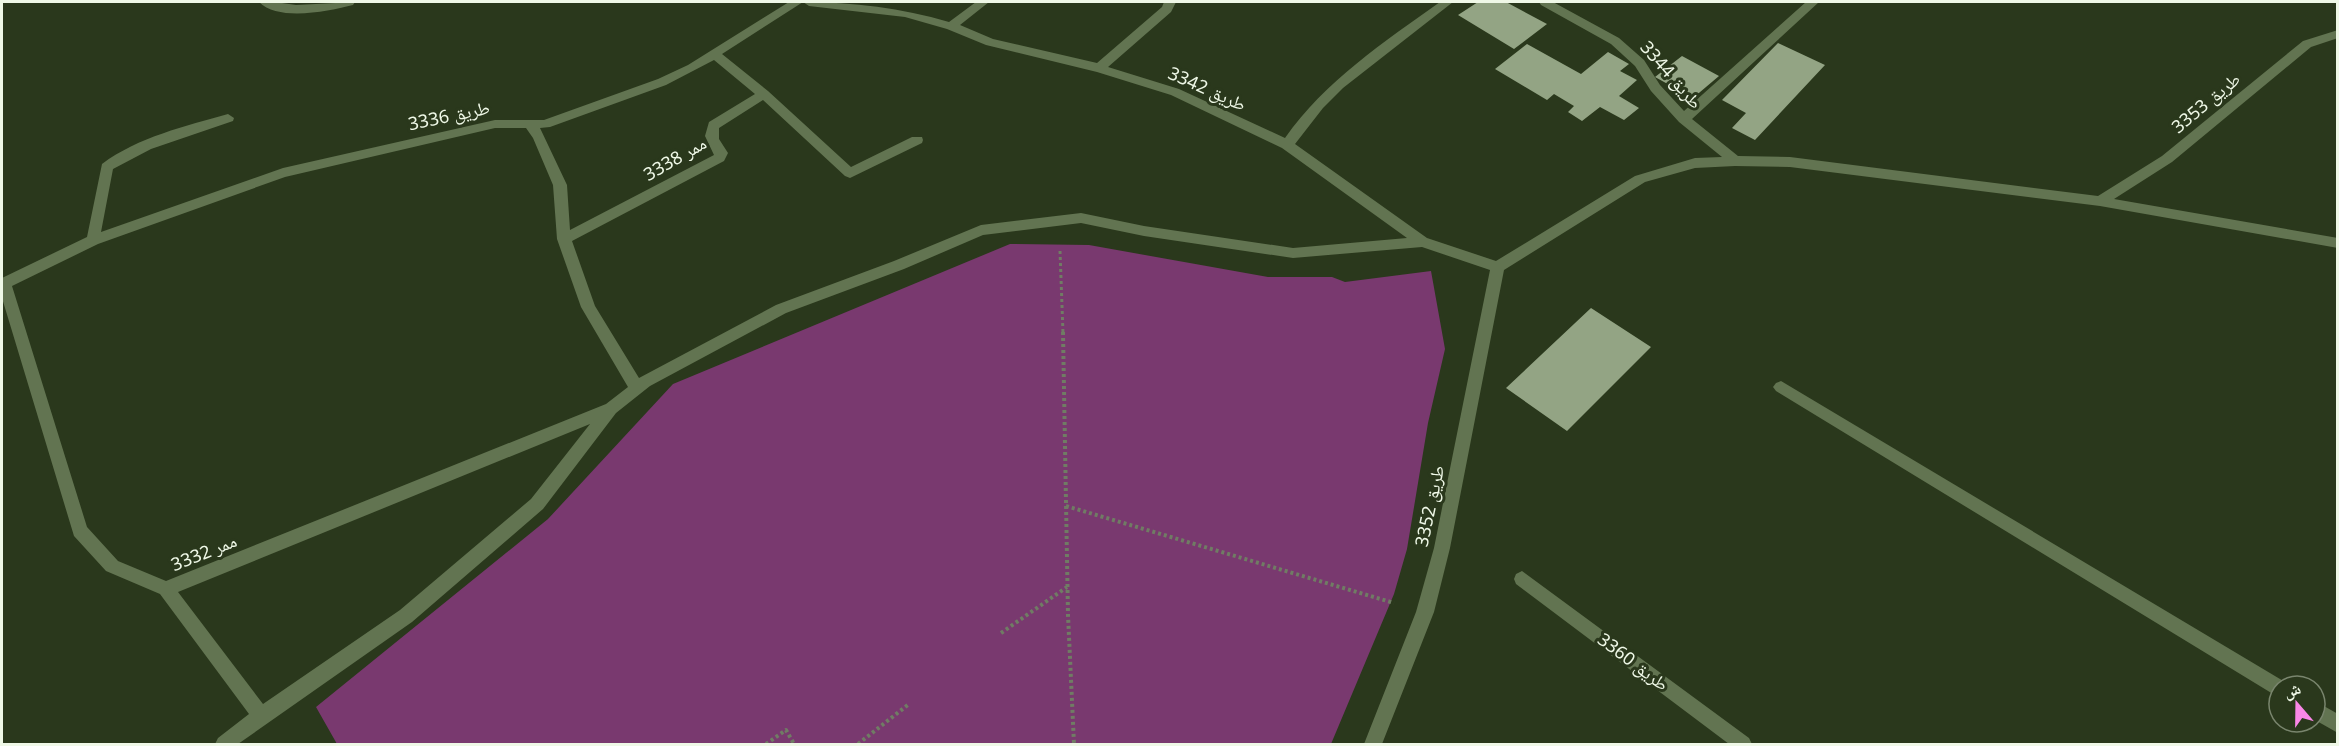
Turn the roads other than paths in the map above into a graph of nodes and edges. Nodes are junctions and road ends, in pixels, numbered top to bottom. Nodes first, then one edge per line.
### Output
1 (265, 2) edge
2 (349, 2) edge
3 (797, 2) edge
4 (809, 2) edge
5 (983, 2) edge
6 (1170, 2) edge
7 (1447, 2) edge
8 (1545, 2) edge
9 (1813, 2) edge
10 (951, 26) junction
11 (2337, 34) edge
12 (714, 54) junction
13 (1099, 68) junction
14 (764, 94) junction
15 (228, 118) dead end
16 (1684, 119) junction
17 (531, 126) junction
18 (918, 140) dead end
19 (1287, 145) junction
20 (1735, 161) junction
21 (2100, 201) junction
22 (564, 239) junction
23 (93, 240) junction
24 (1422, 242) junction
25 (2337, 243) edge
26 (1498, 267) junction
27 (2, 283) edge
28 (645, 382) junction
29 (1781, 387) dead end
30 (611, 409) junction
31 (1522, 579) dead end
32 (166, 589) junction
33 (2267, 681) edge
34 (261, 716) junction
35 (224, 744) edge
36 (1373, 744) edge
37 (1743, 744) edge

1 - 2 street
3 - 12 street, طريق 3336
4 - 10 street, طريق 3342
5 - 10 street
6 - 13 street
7 - 19 street
8 - 16 street, طريق 3344
9 - 16 street
10 - 13 street, طريق 3342
11 - 21 street, طريق 3353
12 - 14 street
12 - 17 street, طريق 3336
13 - 19 street, طريق 3342
14 - 18 street
14 - 22 street, ممر 3338
15 - 23 street
16 - 20 street, طريق 3344
17 - 22 street
17 - 23 street, طريق 3336
19 - 24 street, طريق 3342
20 - 21 street
20 - 26 street
21 - 25 street
22 - 28 street
23 - 27 street, طريق 3336
24 - 26 street
24 - 28 street
26 - 36 street, طريق 3352
27 - 32 street, ممر 3332
28 - 30 street
29 - 33 street
30 - 32 street, ممر 3332
30 - 34 street
31 - 37 street, طريق 3360
32 - 34 street
34 - 35 street

